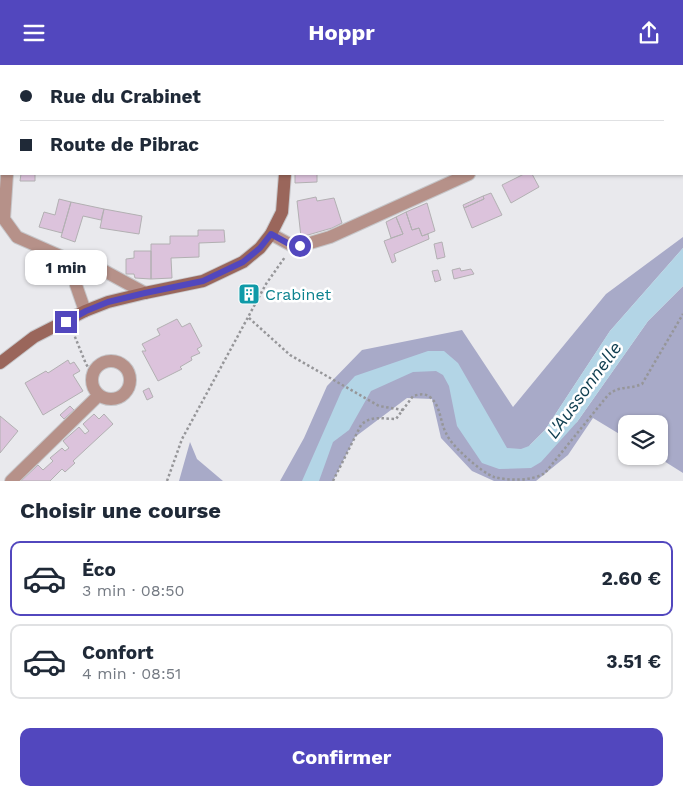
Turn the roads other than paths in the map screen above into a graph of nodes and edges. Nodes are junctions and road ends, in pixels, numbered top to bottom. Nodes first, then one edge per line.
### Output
1 (7, 175) edge
2 (286, 175) edge
3 (467, 175) edge
4 (271, 234) junction
5 (86, 261) junction
6 (145, 293) junction
7 (86, 311) junction
8 (0, 363) edge
9 (99, 395) junction
10 (11, 481) edge

1 - 5 street
2 - 4 main road
3 - 4 street
4 - 6 main road
5 - 6 street
5 - 7 street
6 - 7 main road
7 - 8 main road
9 - 9 street
9 - 10 street

